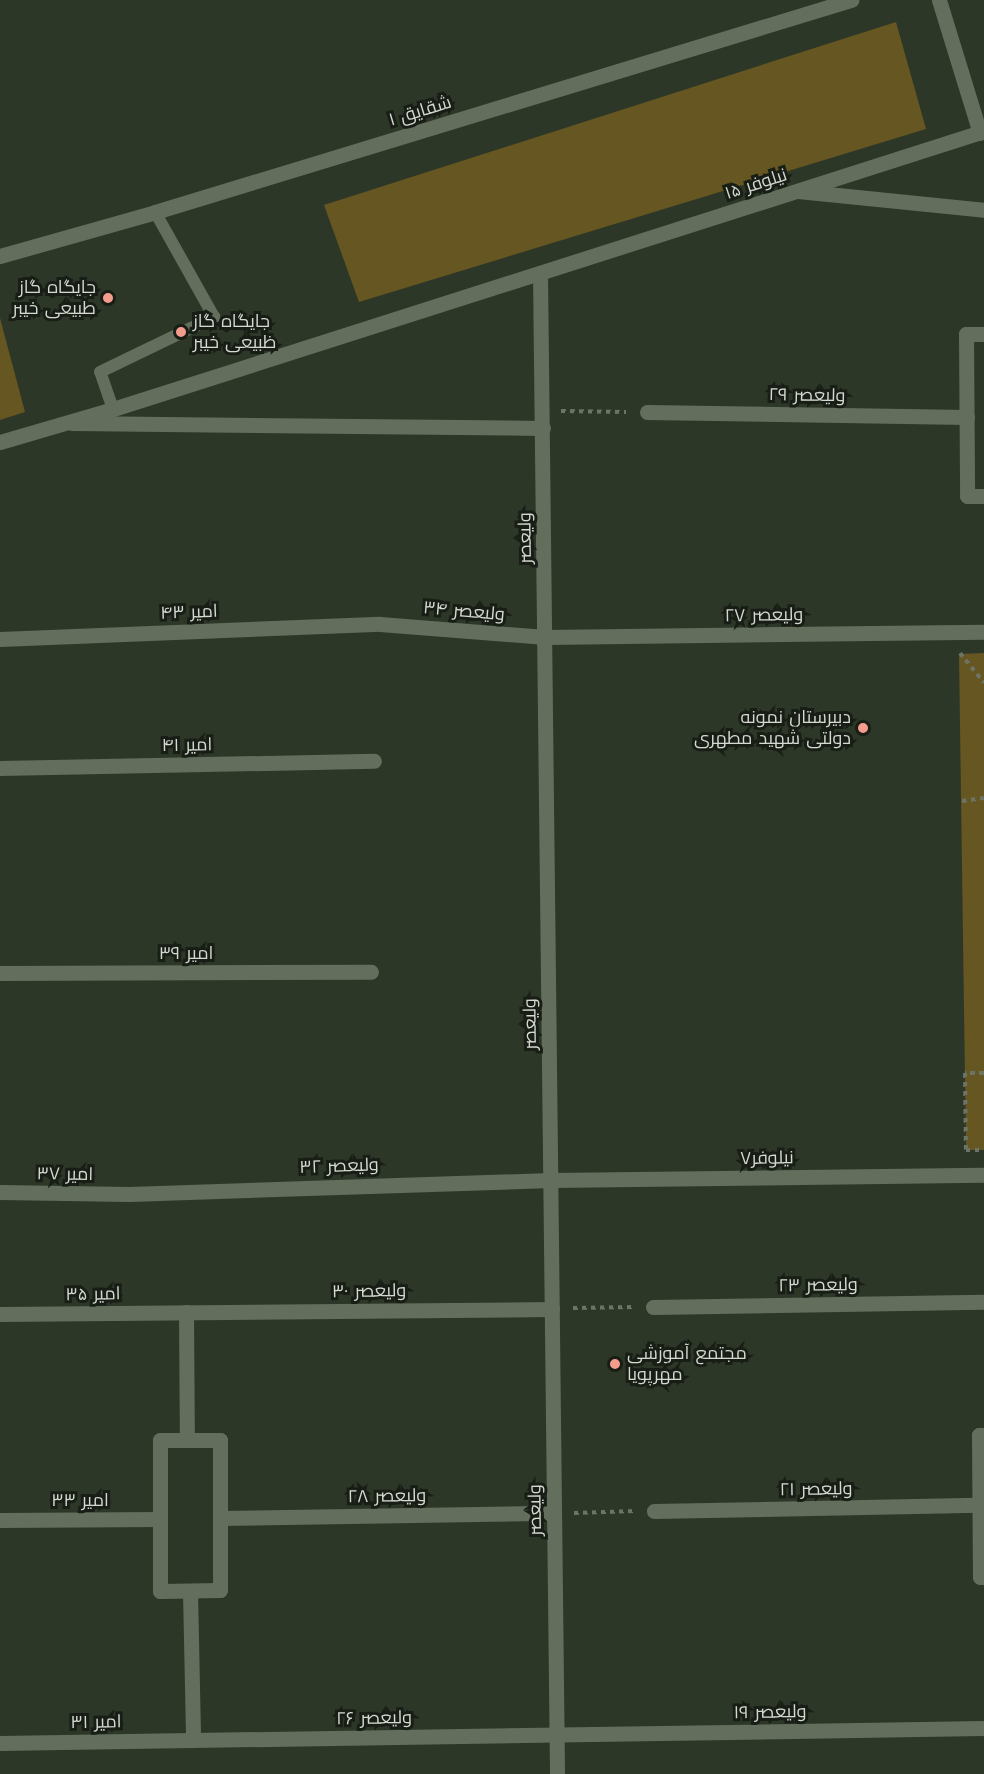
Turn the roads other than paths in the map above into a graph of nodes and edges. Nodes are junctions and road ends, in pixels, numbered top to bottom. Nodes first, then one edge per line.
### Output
1 (851, 0) edge
2 (939, 0) edge
3 (982, 132) edge
4 (798, 191) junction
5 (984, 210) edge
6 (155, 212) junction
7 (0, 256) edge
8 (540, 273) junction
9 (984, 334) edge
10 (113, 409) junction
11 (647, 412) road end
12 (967, 417) junction
13 (66, 423) junction
14 (543, 428) junction
15 (0, 442) edge
16 (984, 496) edge
17 (380, 624) joint
18 (984, 632) edge
19 (545, 638) junction
20 (0, 639) edge
21 (374, 762) dead end
22 (0, 768) edge
23 (371, 972) dead end
24 (0, 974) edge
25 (984, 1175) edge
26 (551, 1180) junction
27 (0, 1192) edge
28 (129, 1194) joint
29 (984, 1302) edge
30 (653, 1307) road end
31 (552, 1309) junction
32 (186, 1312) junction
33 (0, 1314) edge
34 (984, 1435) edge
35 (187, 1440) junction
36 (980, 1505) junction
37 (654, 1511) road end
38 (554, 1513) junction
39 (220, 1518) junction
40 (160, 1519) junction
41 (0, 1520) edge
42 (984, 1577) edge
43 (190, 1591) junction
44 (984, 1728) edge
45 (557, 1735) junction
46 (193, 1740) junction
47 (0, 1743) edge
48 (557, 1774) edge

1 - 6 street, شقایق ۱
2 - 3 street
3 - 4 street, نیلوفر ۱۵
4 - 5 street
4 - 8 street, نیلوفر ۱۵
6 - 7 street, شقایق ۱
6 - 10 lane
8 - 10 street, نیلوفر ۱۵
8 - 14 street, ولیعصر
9 - 12 street
10 - 13 street, نیلوفر ۱۵
11 - 12 street, ولیعصر ۲۹
12 - 16 street
13 - 14 street
13 - 15 street, نیلوفر ۱۵
14 - 19 street, ولیعصر
17 - 19 street, ولیعصر ۳۴
17 - 20 street, امیر ۴۳
18 - 19 street, ولیعصر ۲۷
19 - 26 street, ولیعصر
21 - 22 street, امیر ۴۱
23 - 24 street, امیر ۳۹
25 - 26 street, نیلوفر۷
26 - 28 street, ولیعصر ۳۲
26 - 31 street, ولیعصر
27 - 28 street, امیر ۳۷
29 - 30 street, ولیعصر ۲۳
31 - 32 street, ولیعصر ۳۰
31 - 38 street, ولیعصر
32 - 33 street, امیر ۳۵
32 - 35 street
34 - 36 street
35 - 39 street
35 - 40 street
36 - 37 street, ولیعصر ۲۱
36 - 42 street
38 - 39 street, ولیعصر ۲۸
38 - 45 street, ولیعصر
39 - 43 street
40 - 41 street, امیر ۳۳
40 - 43 street
43 - 46 street
44 - 45 street, ولیعصر ۱۹
45 - 46 street, ولیعصر ۲۶
45 - 48 street, ولیعصر
46 - 47 street, امیر ۳۱

